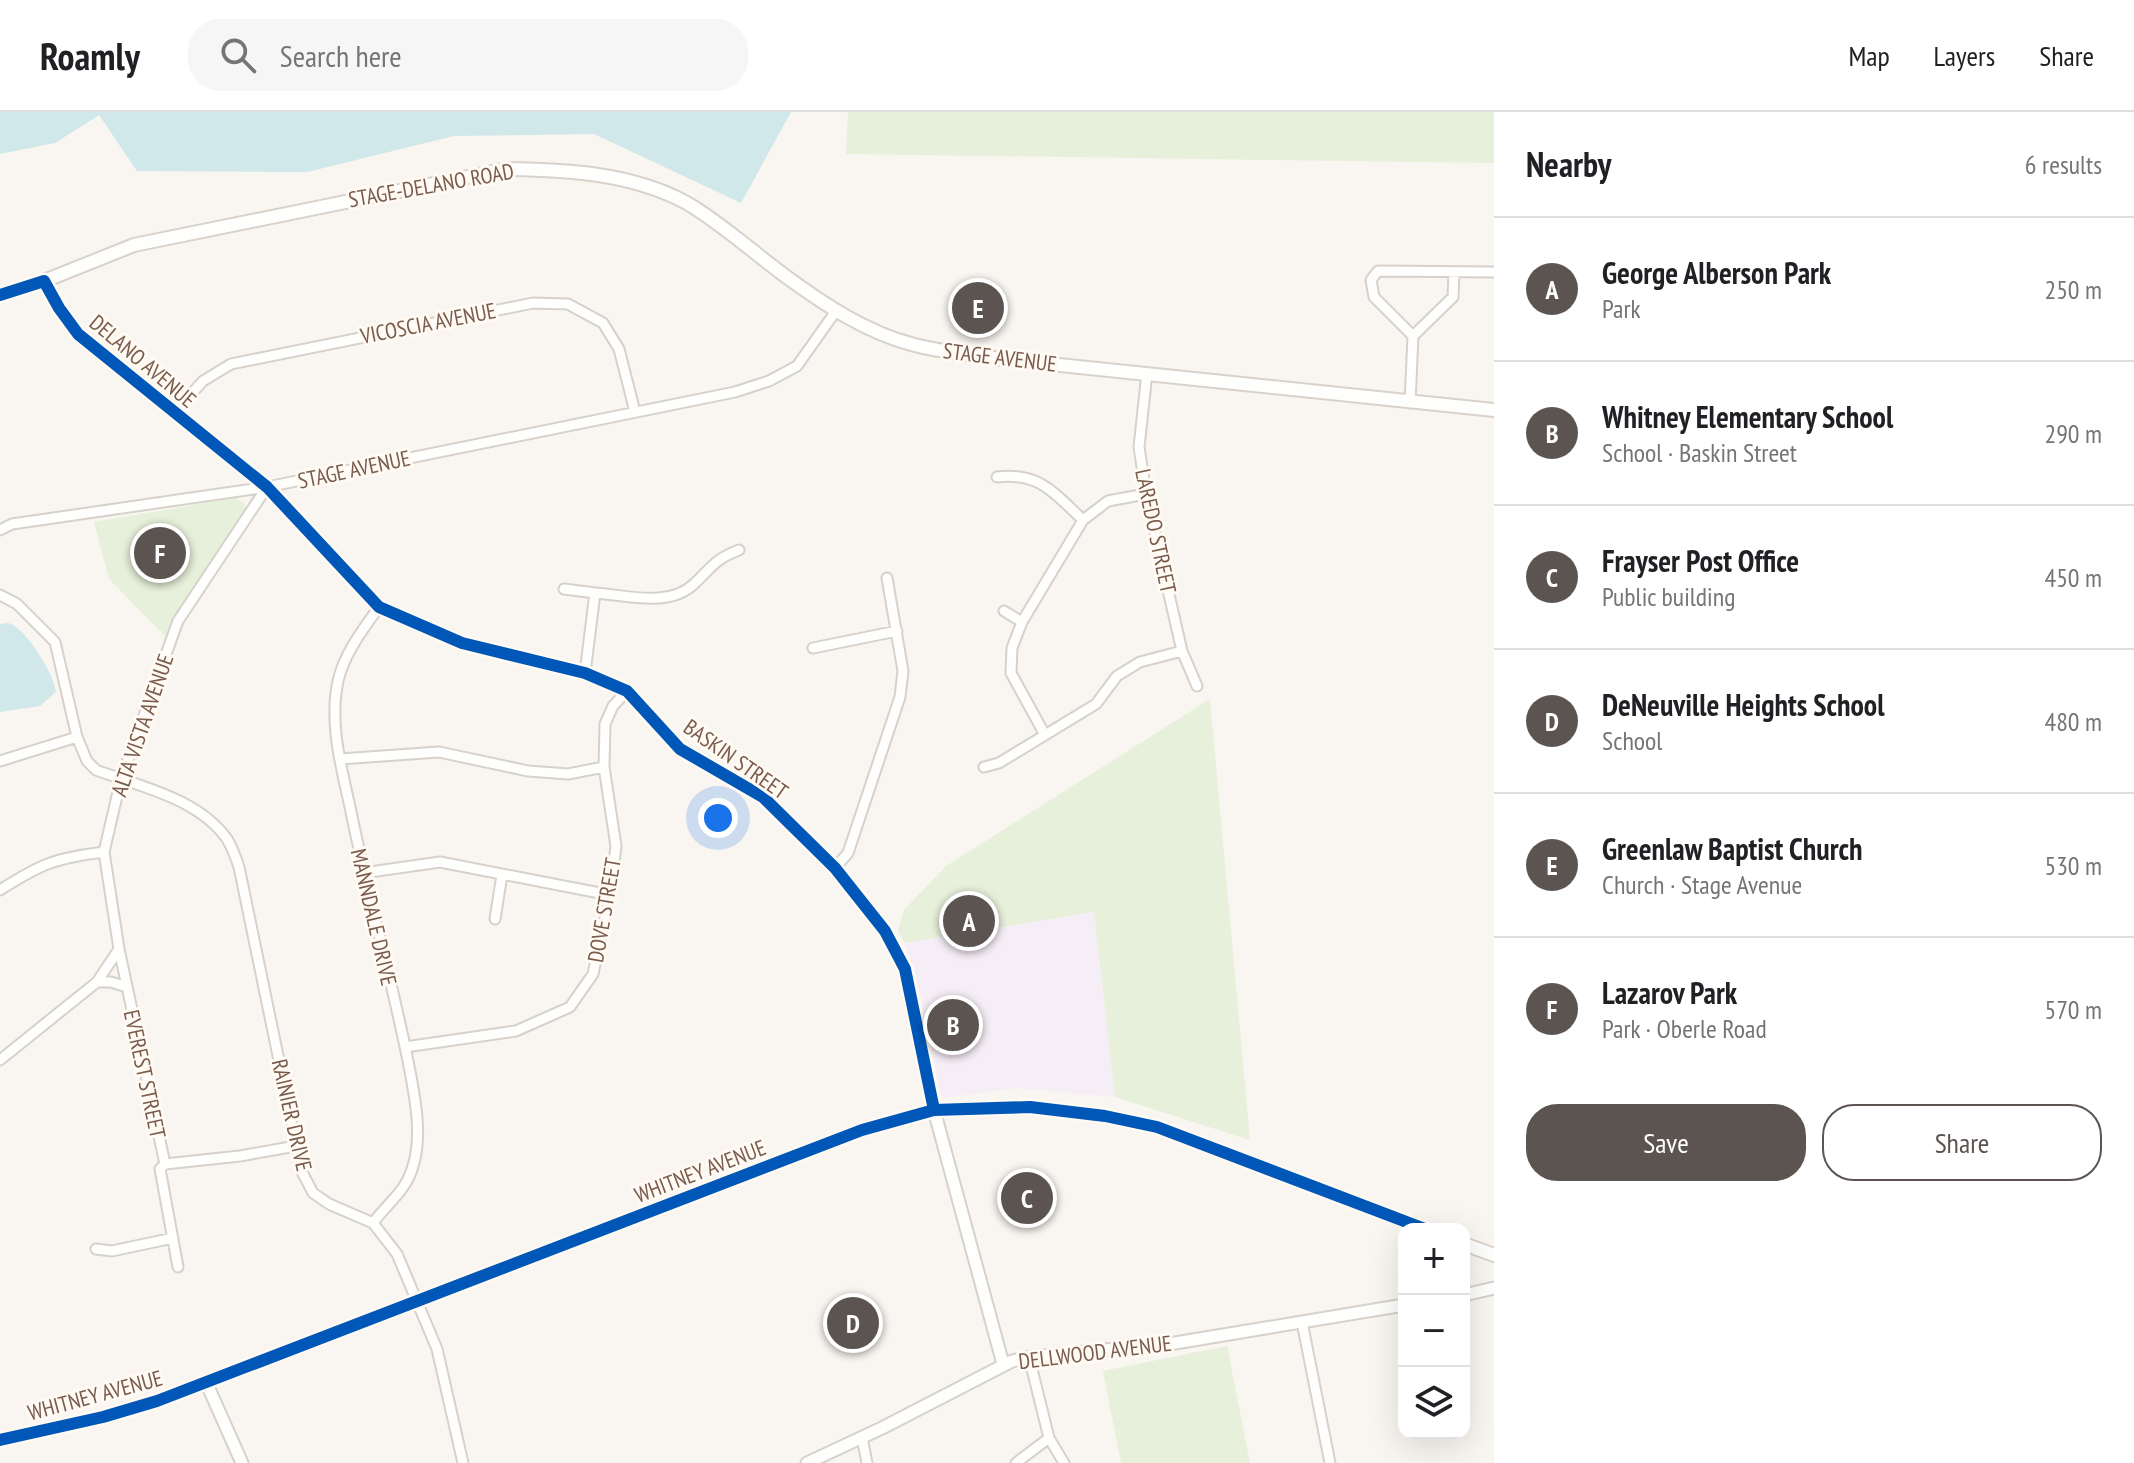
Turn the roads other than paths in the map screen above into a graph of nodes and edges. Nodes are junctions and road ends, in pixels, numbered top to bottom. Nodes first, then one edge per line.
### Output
1 (1454, 272) junction
2 (1494, 272) edge
3 (44, 281) junction
4 (0, 295) edge
5 (836, 311) junction
6 (1413, 336) junction
7 (1147, 373) junction
8 (1410, 403) junction
9 (1494, 410) edge
10 (635, 412) junction
11 (174, 413) junction
12 (997, 477) dead end
13 (267, 487) junction
14 (1146, 494) junction
15 (1083, 520) junction
16 (0, 530) edge
17 (739, 550) dead end
18 (887, 578) dead end
19 (564, 589) dead end
20 (595, 593) junction
21 (0, 595) edge
22 (379, 607) junction
23 (1004, 611) dead end
24 (1022, 622) junction
25 (897, 631) junction
26 (813, 648) dead end
27 (1182, 651) junction
28 (585, 673) junction
29 (1197, 686) dead end
30 (627, 691) junction
31 (1045, 735) junction
32 (77, 737) junction
33 (340, 759) junction
34 (0, 761) edge
35 (604, 767) junction
36 (984, 767) dead end
37 (121, 779) junction
38 (104, 852) junction
39 (835, 868) junction
40 (363, 873) junction
41 (502, 875) junction
42 (0, 890) edge
43 (610, 895) junction
44 (495, 919) dead end
45 (119, 949) junction
46 (97, 982) junction
47 (127, 987) junction
48 (405, 1047) junction
49 (0, 1060) edge
50 (934, 1110) junction
51 (296, 1146) junction
52 (165, 1164) junction
53 (373, 1223) junction
54 (1409, 1223) edge
55 (173, 1238) junction
56 (1470, 1246) edge
57 (96, 1249) dead end
58 (1494, 1255) edge
59 (178, 1267) dead end
60 (1494, 1288) edge
61 (1470, 1294) edge
62 (418, 1301) junction
63 (1398, 1306) edge
64 (1302, 1322) junction
65 (1029, 1357) junction
66 (1003, 1364) junction
67 (206, 1382) junction
68 (862, 1437) junction
69 (1049, 1438) junction
70 (0, 1440) edge
71 (242, 1463) edge
72 (463, 1463) edge
73 (807, 1463) edge
74 (867, 1463) edge
75 (1016, 1463) edge
76 (1064, 1463) edge
77 (1330, 1463) edge

1 - 2 street
1 - 6 street
1 - 6 street
3 - 4 main road
3 - 5 main road, STAGE-DELANO ROAD
3 - 11 street, DELANO AVENUE
5 - 7 main road, STAGE AVENUE
5 - 10 street, STAGE AVENUE
6 - 8 street
7 - 8 main road, STAGE AVENUE
7 - 14 street, LAREDO STREET
8 - 9 main road, STAGE AVENUE
10 - 11 street, VICOSCIA AVENUE
10 - 13 street, STAGE AVENUE
11 - 13 street, DELANO AVENUE
12 - 15 street
13 - 16 street, STAGE AVENUE
13 - 22 street, BASKIN STREET
13 - 37 street, ALTA VISTA AVENUE
14 - 15 street
14 - 27 street, LAREDO STREET
15 - 24 street
17 - 20 street
18 - 25 street
19 - 20 street
20 - 28 street
21 - 32 street, RAINIER DRIVE
22 - 28 street, BASKIN STREET
22 - 33 street, MANNDALE DRIVE
23 - 24 street
24 - 31 street
25 - 26 street
25 - 39 street
27 - 29 street, LAREDO STREET
27 - 31 street
28 - 30 street, BASKIN STREET
30 - 35 street, DOVE STREET
30 - 39 street, BASKIN STREET
31 - 36 street
32 - 34 street
32 - 37 street, RAINIER DRIVE
33 - 35 street
33 - 40 street, MANNDALE DRIVE
35 - 43 street, DOVE STREET
37 - 38 street, ALTA VISTA AVENUE
37 - 51 street, RAINIER DRIVE
38 - 42 street
38 - 45 street, ALTA VISTA AVENUE
39 - 50 street, BASKIN STREET
40 - 41 street
40 - 48 street, MANNDALE DRIVE
41 - 43 street
41 - 44 street
43 - 48 street, DOVE STREET
45 - 46 street
45 - 47 street, EVEREST STREET
46 - 47 street
46 - 49 street
47 - 52 street, EVEREST STREET
48 - 53 street, MANNDALE DRIVE
50 - 54 main road, WHITNEY AVENUE
50 - 62 main road, WHITNEY AVENUE
50 - 66 street, BASKIN STREET
51 - 52 street, EVEREST STREET
51 - 53 street, RAINIER DRIVE
52 - 55 street
53 - 62 street, RAINIER DRIVE
55 - 57 street
55 - 59 street
56 - 58 main road
60 - 61 street
62 - 67 main road, WHITNEY AVENUE
62 - 72 street, RAINIER DRIVE
63 - 64 street, DELLWOOD AVENUE
64 - 65 street, DELLWOOD AVENUE
64 - 77 street
65 - 66 street, DELLWOOD AVENUE
65 - 69 street
66 - 68 street, DELLWOOD AVENUE
67 - 70 main road, WHITNEY AVENUE
67 - 71 street
68 - 73 street, DELLWOOD AVENUE
68 - 74 street
69 - 75 street
69 - 76 street

